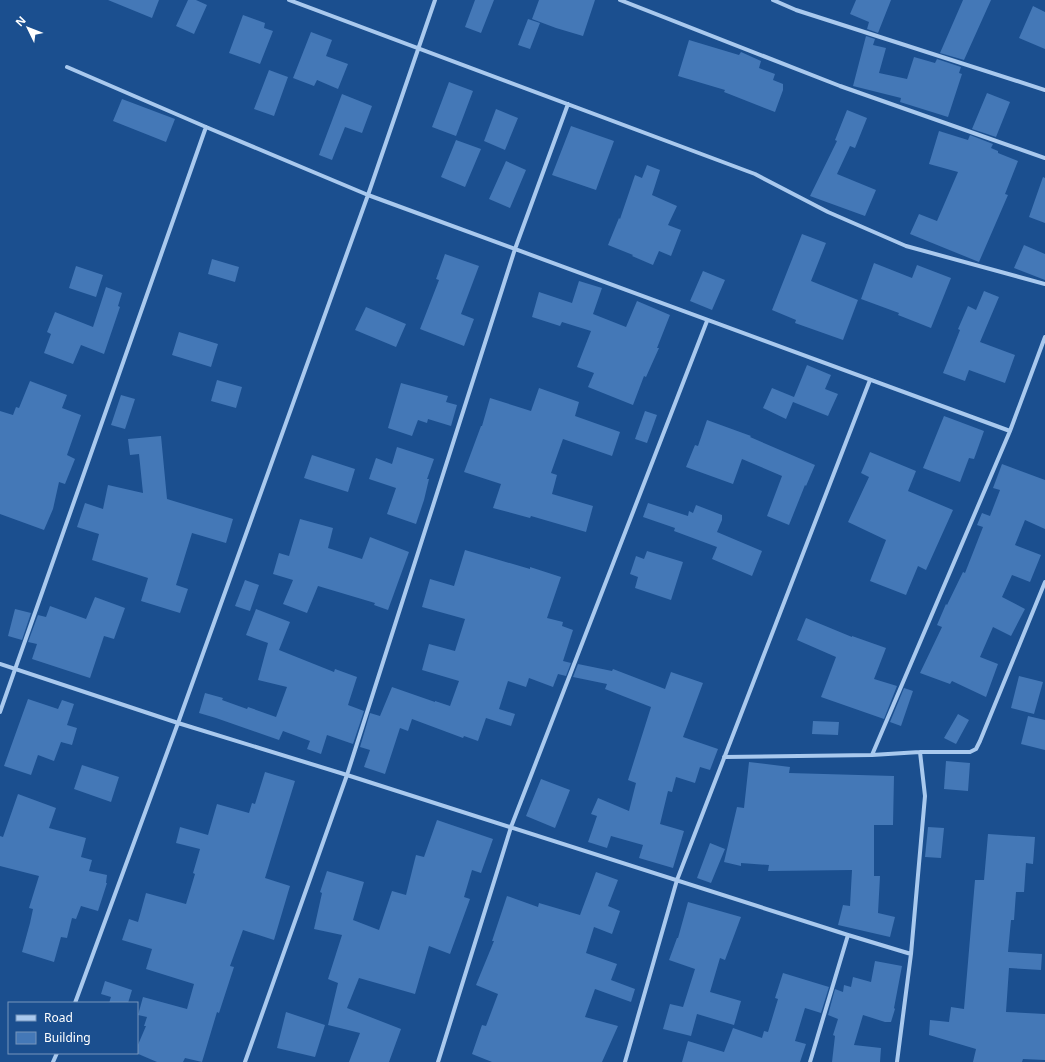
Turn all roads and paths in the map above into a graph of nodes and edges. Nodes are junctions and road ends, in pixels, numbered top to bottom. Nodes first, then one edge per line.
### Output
1 (289, 0) edge
2 (435, 0) edge
3 (620, 0) edge
4 (773, 0) edge
5 (419, 49) junction
6 (67, 67) dead end
7 (1045, 90) edge
8 (568, 104) junction
9 (206, 128) junction
10 (1045, 158) edge
11 (368, 195) junction
12 (515, 249) junction
13 (1045, 284) edge
14 (707, 321) junction
15 (1045, 337) edge
16 (870, 380) junction
17 (1010, 432) junction
18 (1045, 582) edge
19 (0, 664) edge
20 (16, 669) junction
21 (0, 712) edge
22 (178, 723) junction
23 (920, 752) junction
24 (872, 755) junction
25 (724, 757) junction
26 (347, 775) junction
27 (511, 827) junction
28 (677, 880) junction
29 (848, 935) junction
30 (911, 954) junction
31 (75, 1002) edge
32 (245, 1062) edge
33 (438, 1062) edge
34 (625, 1062) edge
35 (810, 1062) edge
36 (897, 1062) edge

1 - 5 street
2 - 5 street
3 - 10 street
4 - 7 street
5 - 8 street
5 - 11 street
6 - 9 street
8 - 12 street
8 - 13 street
9 - 11 street
9 - 20 street
11 - 12 street
11 - 22 street
12 - 14 street
12 - 26 street
14 - 16 street
14 - 27 street
15 - 17 street
16 - 17 street
16 - 25 street
17 - 24 street
18 - 23 street
19 - 20 street
20 - 21 street
20 - 22 street
22 - 26 street
22 - 31 street
23 - 24 street
23 - 30 street
24 - 25 street
25 - 28 street
26 - 27 street
26 - 32 street
27 - 28 street
27 - 33 street
28 - 29 street
28 - 34 street
29 - 30 street
29 - 35 street
30 - 36 street

